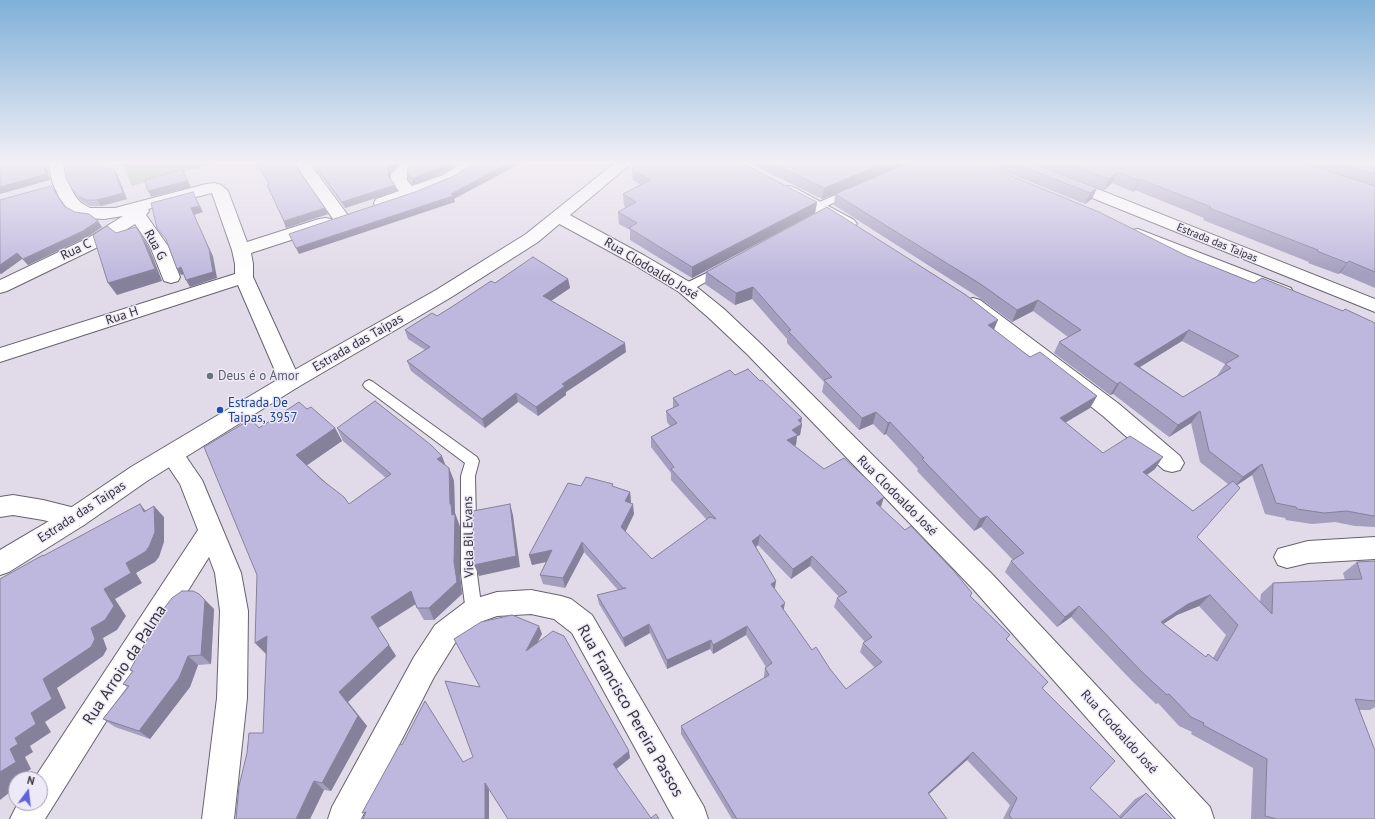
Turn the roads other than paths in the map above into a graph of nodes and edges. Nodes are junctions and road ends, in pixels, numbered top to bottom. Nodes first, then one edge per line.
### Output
1 (69, 199) edge
2 (173, 199) edge
3 (223, 199) edge
4 (342, 199) edge
5 (395, 199) edge
6 (581, 199) edge
7 (800, 199) edge
8 (841, 199) edge
9 (1110, 199) edge
10 (142, 209) junction
11 (821, 212) junction
12 (355, 213) junction
13 (560, 217) junction
14 (1123, 228) edge
15 (860, 231) edge
16 (241, 250) junction
17 (729, 265) edge
18 (0, 277) edge
19 (171, 277) dead end
20 (244, 277) junction
21 (19, 278) junction
22 (0, 287) edge
23 (686, 288) junction
24 (957, 294) edge
25 (1299, 298) edge
26 (1375, 306) edge
27 (0, 355) edge
28 (290, 382) junction
29 (369, 385) dead end
30 (172, 454) junction
31 (1172, 463) dead end
32 (0, 507) edge
33 (75, 518) junction
34 (210, 532) junction
35 (1375, 548) edge
36 (1286, 557) dead end
37 (0, 564) edge
38 (474, 612) junction
39 (48, 786) edge
40 (218, 819) edge
41 (344, 819) edge
42 (692, 819) edge
43 (1198, 819) edge

1 - 10 street
2 - 10 street
3 - 16 street
4 - 12 street
5 - 12 street
6 - 13 street, Estrada das Taipas
7 - 11 street
8 - 11 lane
9 - 26 street, Estrada das Taipas
10 - 19 street, Rua G
10 - 21 street, Rua C
11 - 15 street
12 - 16 street
13 - 23 street, Rua Clodoaldo José
13 - 28 street, Estrada das Taipas
14 - 25 street
16 - 20 street
17 - 23 lane
18 - 21 street
20 - 27 street, Rua H
20 - 28 street
21 - 22 street, Rua C
23 - 43 street, Rua Clodoaldo José
24 - 31 street
28 - 30 street, Estrada das Taipas
29 - 38 lane, Viela Bil Evans
30 - 33 street, Estrada das Taipas
30 - 34 street
32 - 33 street
33 - 37 street, Estrada das Taipas
34 - 39 street, Rua Arroio da Palma
34 - 40 street
35 - 36 street
38 - 41 street, Rua Francisco Pereira Passos
38 - 42 street, Rua Francisco Pereira Passos

